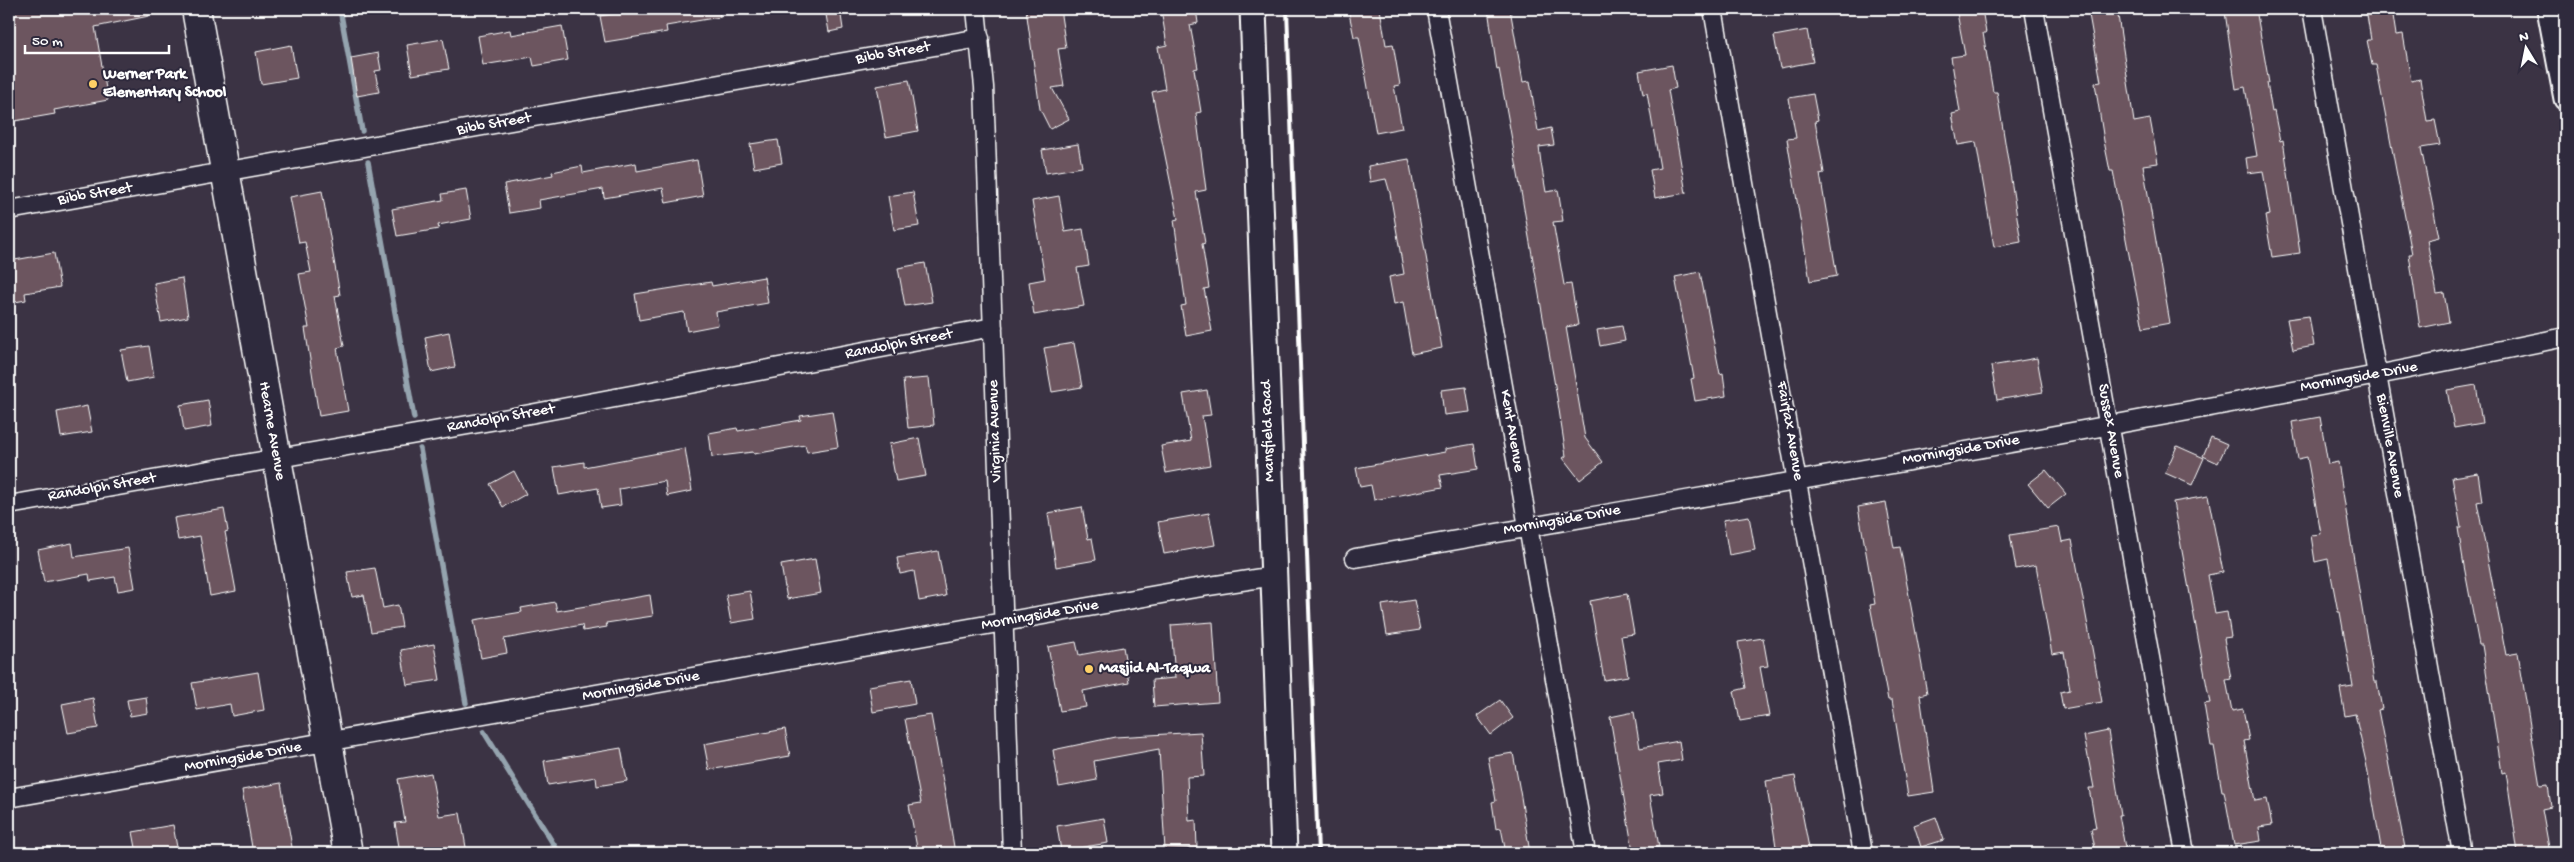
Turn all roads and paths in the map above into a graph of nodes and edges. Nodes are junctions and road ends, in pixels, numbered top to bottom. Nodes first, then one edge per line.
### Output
1 (196, 9) edge
2 (976, 9) edge
3 (1253, 9) edge
4 (1436, 9) edge
5 (1713, 9) edge
6 (2034, 9) edge
7 (2312, 9) edge
8 (2548, 9) edge
9 (980, 38) junction
10 (2560, 43) edge
11 (2565, 99) edge
12 (225, 173) junction
13 (9, 210) edge
14 (992, 327) junction
15 (2565, 337) edge
16 (2377, 374) junction
17 (2108, 424) junction
18 (276, 458) junction
19 (1798, 479) junction
20 (9, 504) edge
21 (1528, 527) junction
22 (1355, 558) dead end
23 (1274, 576) junction
24 (1002, 623) junction
25 (328, 742) junction
26 (9, 798) edge
27 (348, 853) edge
28 (1012, 853) edge
29 (1284, 853) edge
30 (1586, 853) edge
31 (1863, 853) edge
32 (2185, 853) edge
33 (2462, 853) edge

1 - 12 main road, Hearne Avenue
2 - 9 street, Virginia Avenue
3 - 23 main road, Mansfield Road
4 - 21 street, Kent Avenue
5 - 19 street, Fairfax Avenue
6 - 17 street, Sussex Avenue
7 - 16 street, Bienville Avenue
8 - 10 street
9 - 12 street, Bibb Street
9 - 14 street, Virginia Avenue
10 - 11 street
12 - 13 street, Bibb Street
12 - 18 main road, Hearne Avenue
14 - 18 street, Randolph Street
14 - 24 street, Virginia Avenue
15 - 16 street, Morningside Drive
16 - 17 street, Morningside Drive
16 - 33 street, Bienville Avenue
17 - 19 street, Morningside Drive
17 - 32 street, Sussex Avenue
18 - 20 street, Randolph Street
18 - 25 main road, Hearne Avenue
19 - 21 street, Morningside Drive
19 - 31 street, Fairfax Avenue
21 - 22 street, Morningside Drive
21 - 30 street, Kent Avenue
23 - 24 street, Morningside Drive
23 - 29 main road, Mansfield Road
24 - 25 street, Morningside Drive
24 - 28 street, Virginia Avenue
25 - 26 street, Morningside Drive
25 - 27 main road, Hearne Avenue

